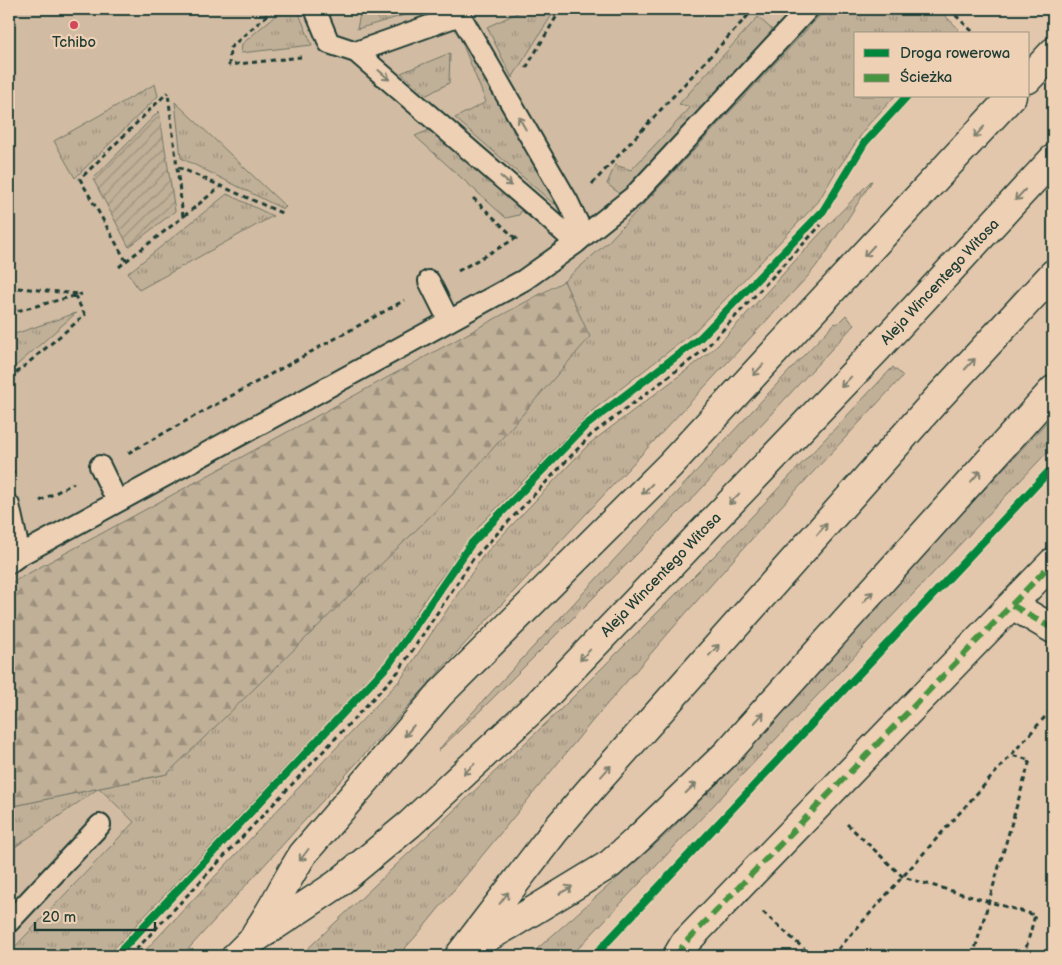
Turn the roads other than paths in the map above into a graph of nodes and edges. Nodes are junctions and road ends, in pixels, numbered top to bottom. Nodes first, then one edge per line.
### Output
1 (315, 9) edge
2 (808, 9) edge
3 (456, 12) edge
4 (356, 52) junction
5 (1053, 52) edge
6 (1030, 77) edge
7 (1010, 98) edge
8 (1053, 159) edge
9 (580, 240) junction
10 (1053, 274) edge
11 (430, 283) road end
12 (449, 321) junction
13 (1053, 390) edge
14 (101, 467) road end
15 (117, 501) junction
16 (10, 511) edge
17 (12, 553) edge
18 (1053, 562) edge
19 (1012, 605) junction
20 (1053, 629) edge
21 (100, 826) dead end
22 (9, 922) edge
23 (243, 949) edge
24 (462, 954) edge
25 (677, 956) edge

1 - 4 lane
2 - 9 lane
3 - 4 lane
9 -> 3 lane
4 -> 9 lane
5 - 6 main road
7 -> 23 main road
8 -> 23 main road, Aleja Wincentego Witosa
9 - 12 lane
24 -> 10 main road
11 - 12 lane
12 - 15 lane
24 -> 13 main road
14 - 15 lane
15 - 17 lane
16 - 17 lane
18 - 19 main road
19 - 20 main road
19 - 25 main road
21 - 22 lane

